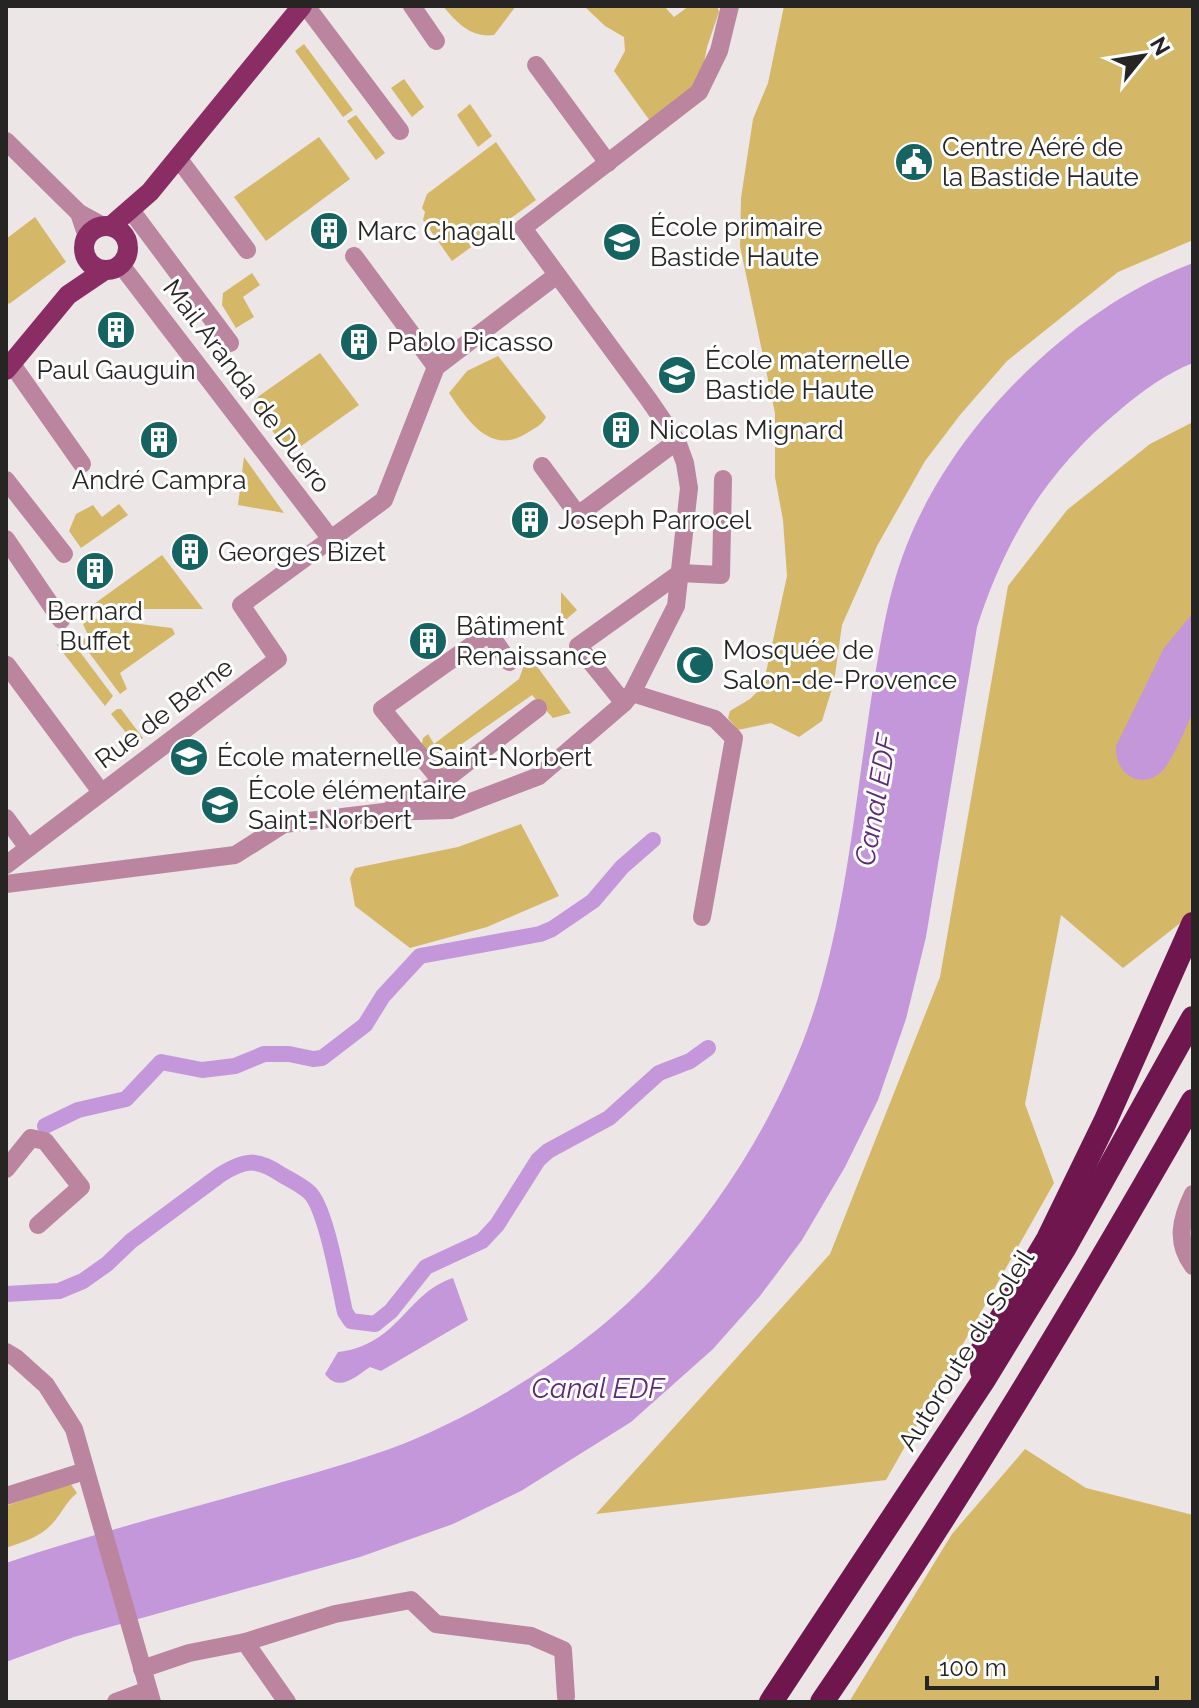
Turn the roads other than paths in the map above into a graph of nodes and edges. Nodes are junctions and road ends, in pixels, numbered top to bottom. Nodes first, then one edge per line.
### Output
1 (304, 6) edge
2 (412, 6) edge
3 (730, 6) edge
4 (436, 41) dead end
5 (536, 65) dead end
6 (400, 131) dead end
7 (6, 141) edge
8 (178, 158) junction
9 (608, 163) junction
10 (150, 192) junction
11 (136, 217) junction
12 (100, 230) junction
13 (127, 240) junction
14 (247, 250) dead end
15 (354, 256) dead end
16 (104, 264) junction
17 (557, 275) junction
18 (230, 343) dead end
19 (9, 367) edge
20 (436, 367) junction
21 (677, 441) junction
22 (82, 464) dead end
23 (542, 466) dead end
24 (723, 479) dead end
25 (6, 480) edge
26 (6, 539) edge
27 (331, 539) junction
28 (64, 554) dead end
29 (680, 573) junction
30 (61, 620) dead end
31 (509, 662) dead end
32 (7, 665) edge
33 (628, 698) junction
34 (538, 708) dead end
35 (442, 782) junction
36 (101, 792) junction
37 (450, 810) junction
38 (384, 812) junction
39 (6, 818) edge
40 (14, 854) edge
41 (65, 875) junction
42 (6, 884) edge
43 (702, 917) dead end
44 (1193, 924) edge
45 (1193, 1018) edge
46 (1193, 1101) edge
47 (12, 1150) edge
48 (6, 1169) edge
49 (1193, 1194) edge
50 (38, 1225) dead end
51 (1193, 1266) edge
52 (6, 1352) edge
53 (983, 1381) junction
54 (85, 1471) junction
55 (6, 1496) edge
56 (245, 1642) junction
57 (142, 1669) junction
58 (150, 1696) edge
59 (566, 1697) dead end
60 (116, 1702) edge
61 (287, 1702) edge
62 (771, 1702) edge
63 (822, 1702) edge

1 - 6 street
1 - 8 main road
2 - 4 street
3 - 9 street
5 - 9 street
7 - 12 street
8 - 10 main road
8 - 14 street
9 - 17 street
10 - 11 main road
10 - 12 main road
11 - 13 main road
11 - 18 street
12 - 13 main road
12 - 16 main road
13 - 16 main road
15 - 20 street
16 - 19 main road
16 - 27 street, Mail Aranda de Duero
17 - 20 street
17 - 21 street
19 - 22 street
20 - 27 street
21 - 23 street
21 - 29 street
24 - 29 street
25 - 28 street
26 - 30 street
27 - 36 street, Rue de Berne
29 - 33 street
29 - 33 street
31 - 35 street
32 - 36 street
33 - 37 street
33 - 43 street
34 - 35 street
35 - 37 street
35 - 38 street
36 - 40 street, Rue de Berne
37 - 38 street
38 - 41 street
39 - 40 street
40 - 41 street
41 - 42 street
44 - 53 highway
45 - 53 highway, Autoroute du Soleil
46 - 63 highway
47 - 48 street
47 - 50 street
49 - 51 street
52 - 54 street
53 - 62 highway, Autoroute du Soleil
54 - 55 street
54 - 57 street
56 - 57 street
56 - 59 street
56 - 61 street
57 - 58 street
58 - 60 street

